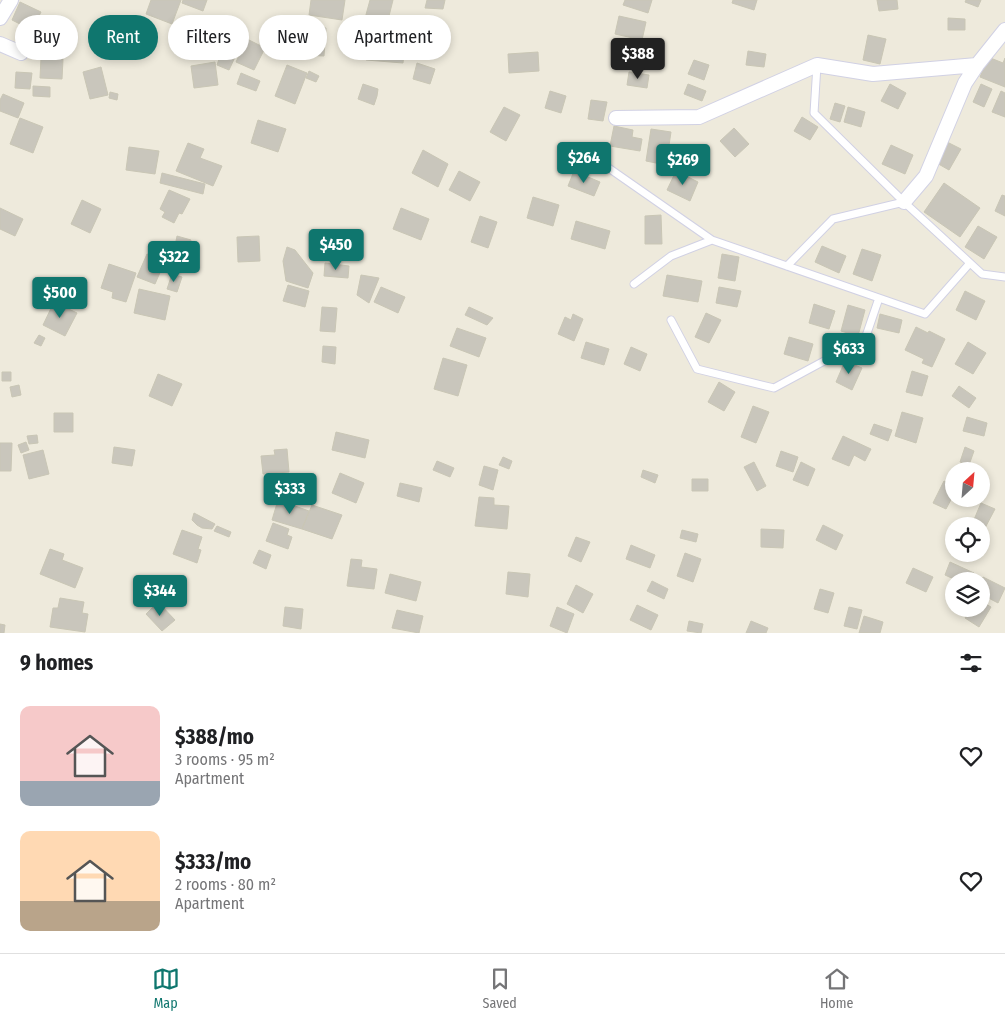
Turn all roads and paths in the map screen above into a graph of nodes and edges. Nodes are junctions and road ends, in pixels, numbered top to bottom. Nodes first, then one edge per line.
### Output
1 (11, 0) edge
2 (0, 18) edge
3 (1005, 30) edge
4 (0, 44) edge
5 (15, 50) edge
6 (817, 65) junction
7 (977, 65) junction
8 (616, 118) dead end
9 (590, 155) dead end
10 (904, 202) junction
11 (712, 240) junction
12 (970, 263) junction
13 (787, 266) junction
14 (1005, 276) edge
15 (634, 284) dead end
16 (879, 298) junction
17 (671, 320) dead end

1 - 2 street
3 - 7 street
4 - 5 street
6 - 7 street
6 - 8 street
6 - 10 lane
7 - 10 street
9 - 11 lane
10 - 12 lane
10 - 13 lane
11 - 13 lane
11 - 15 lane
12 - 14 lane
12 - 16 lane
13 - 16 lane
16 - 17 lane

